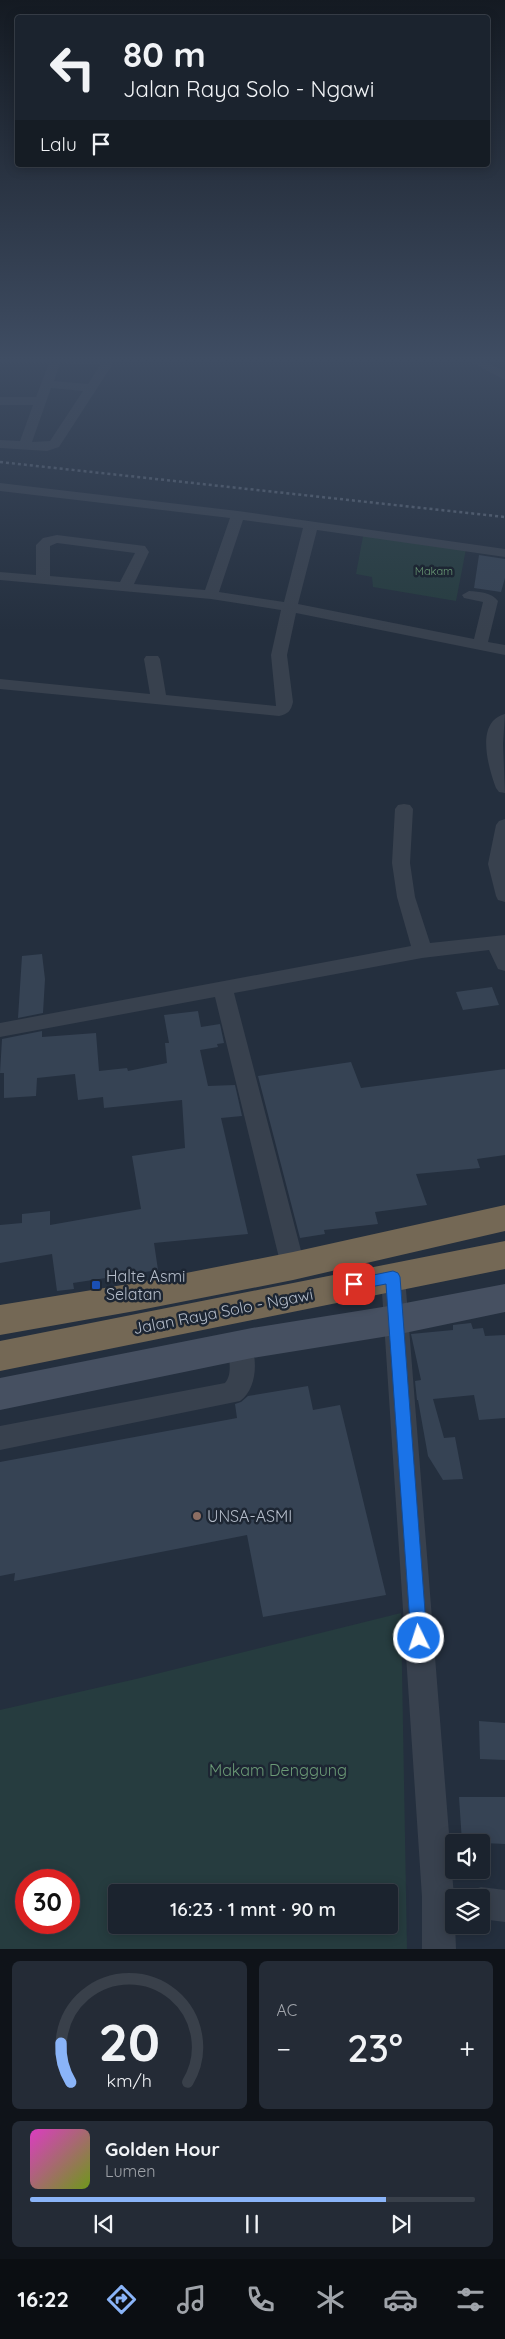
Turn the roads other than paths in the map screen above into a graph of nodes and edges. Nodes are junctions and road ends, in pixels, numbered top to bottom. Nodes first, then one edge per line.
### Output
1 (0, 487) edge
2 (238, 515) junction
3 (311, 525) junction
4 (505, 553) edge
5 (0, 576) edge
6 (43, 580) junction
7 (126, 586) junction
8 (211, 595) junction
9 (470, 596) dead end
10 (289, 607) junction
11 (480, 645) junction
12 (505, 650) edge
13 (152, 659) dead end
14 (0, 684) edge
15 (159, 700) junction
16 (504, 720) edge
17 (505, 788) edge
18 (404, 808) dead end
19 (505, 829) edge
20 (505, 896) edge
21 (500, 943) edge
22 (422, 951) junction
23 (505, 964) edge
24 (223, 989) junction
25 (0, 1030) edge
26 (505, 1218) edge
27 (505, 1255) edge
28 (293, 1266) junction
29 (393, 1277) junction
30 (505, 1298) edge
31 (0, 1320) edge
32 (396, 1320) junction
33 (240, 1346) junction
34 (0, 1356) edge
35 (0, 1394) edge
36 (0, 1438) edge
37 (445, 1889) edge
38 (490, 1904) edge
39 (445, 1905) edge
40 (505, 1906) edge
41 (439, 1949) edge

1 - 2 street
2 - 3 street
2 - 8 street
3 - 4 street
3 - 10 street
5 - 6 street
6 - 7 street
6 - 7 street
7 - 8 street
8 - 10 street
9 - 11 street
10 - 11 street
10 - 15 street
11 - 12 street
13 - 15 street
14 - 15 street
16 - 17 street
18 - 22 street
19 - 20 street
21 - 22 street
21 - 23 street
22 - 24 street
24 - 25 street
24 - 28 street
26 - 28 highway
27 - 29 highway, Jalan Raya Solo - Ngawi
28 - 31 highway
29 - 32 street
29 - 34 highway, Jalan Raya Solo - Ngawi
30 - 32 street
32 - 33 street
32 - 37 street
33 - 35 street
33 - 36 street
38 - 40 street
39 - 41 street

